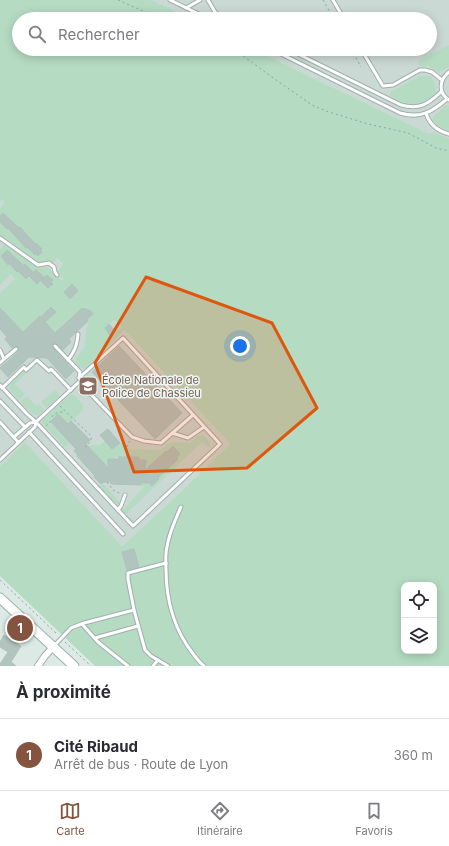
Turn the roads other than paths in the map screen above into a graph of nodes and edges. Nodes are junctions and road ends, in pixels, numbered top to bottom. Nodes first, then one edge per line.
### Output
1 (170, 0) edge
2 (200, 0) edge
3 (208, 0) edge
4 (333, 0) edge
5 (186, 8) junction
6 (194, 12) edge
7 (215, 12) edge
8 (340, 12) edge
9 (285, 56) edge
10 (302, 56) edge
11 (365, 56) edge
12 (449, 72) edge
13 (442, 80) junction
14 (442, 92) junction
15 (448, 99) edge
16 (426, 113) junction
17 (449, 134) edge
18 (0, 238) edge
19 (57, 275) dead end
20 (78, 334) dead end
21 (55, 346) dead end
22 (16, 349) dead end
23 (0, 350) edge
24 (4, 359) junction
25 (68, 360) junction
26 (0, 363) edge
27 (79, 378) junction
28 (79, 382) junction
29 (1, 386) edge
30 (71, 390) junction
31 (0, 401) edge
32 (193, 415) junction
33 (0, 422) edge
34 (36, 422) junction
35 (25, 427) junction
36 (204, 427) junction
37 (29, 432) junction
38 (172, 433) junction
39 (14, 437) junction
40 (18, 442) junction
41 (0, 460) edge
42 (125, 496) road end
43 (181, 507) dead end
44 (118, 510) junction
45 (123, 534) dead end
46 (166, 563) junction
47 (0, 598) edge
48 (134, 610) junction
49 (82, 624) junction
50 (138, 626) junction
51 (95, 638) junction
52 (53, 647) junction
53 (158, 660) junction
54 (165, 665) edge
55 (38, 666) edge
56 (74, 666) edge
57 (128, 666) edge
58 (153, 666) edge
59 (204, 666) edge

1 - 5 lane
2 - 5 lane
3 - 7 lane
4 - 8 lane
5 - 6 lane
9 - 16 lane
10 - 14 lane
11 - 13 lane
12 - 13 lane
13 - 14 lane
14 - 15 lane
15 - 16 lane
16 - 17 lane
18 - 19 lane
20 - 25 lane
21 - 25 lane
22 - 24 lane
23 - 24 lane
24 - 26 lane
25 - 27 lane
27 - 28 lane
27 - 32 lane
28 - 30 lane
28 - 38 lane
29 - 30 lane
29 - 34 lane
30 - 34 lane
31 - 35 lane
32 - 36 lane
32 - 38 lane
33 - 39 lane
34 - 35 lane
34 - 37 lane
34 - 44 lane
35 - 39 lane
36 - 38 lane
36 - 44 lane
37 - 40 lane
37 - 45 lane
39 - 40 lane
40 - 41 lane
42 - 44 lane
43 - 46 lane
46 - 48 lane
46 - 59 lane
47 - 52 main road
48 - 49 lane
48 - 50 lane
49 - 51 lane
49 - 52 lane
50 - 51 lane
50 - 53 lane
51 - 57 lane
52 - 55 street
52 - 56 main road
53 - 54 lane
53 - 58 lane

